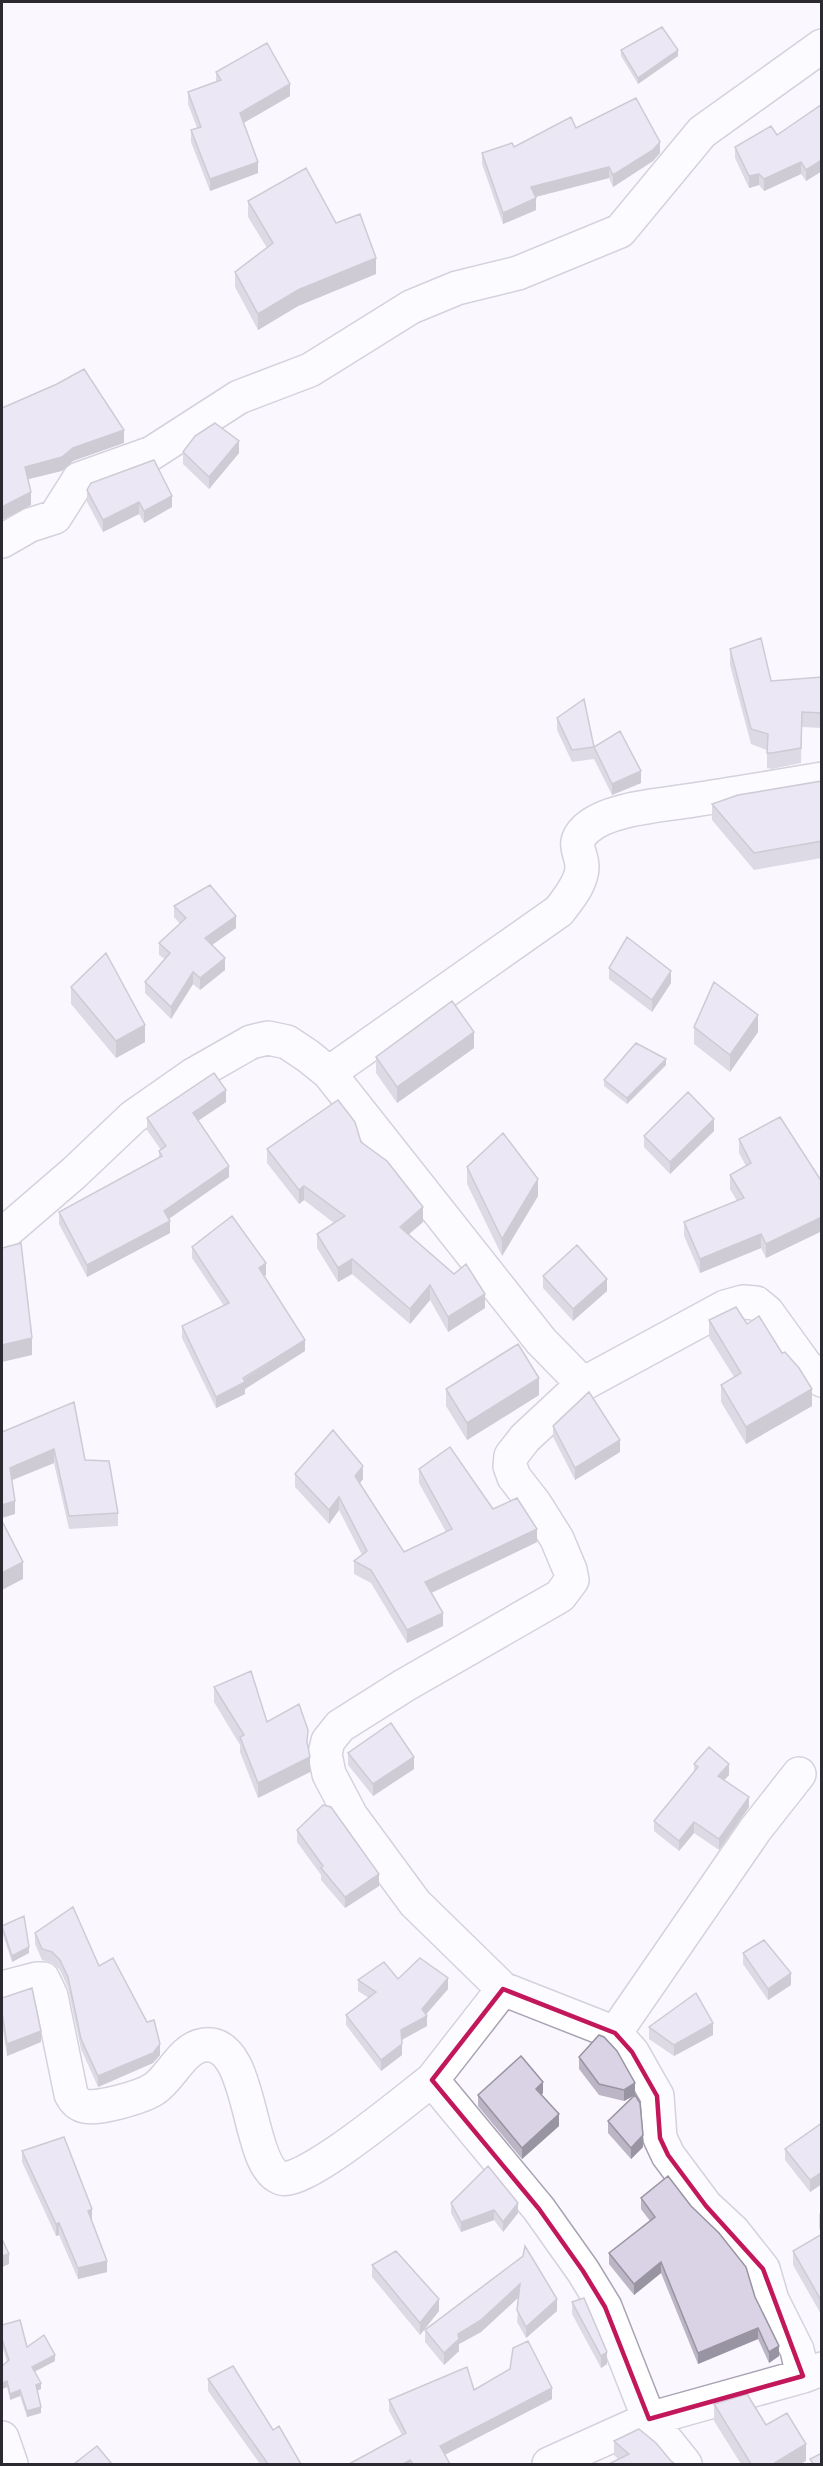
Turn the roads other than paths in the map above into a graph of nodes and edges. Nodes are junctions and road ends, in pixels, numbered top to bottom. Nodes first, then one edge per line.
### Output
1 (822, 46) edge
2 (2, 541) edge
3 (822, 779) edge
4 (329, 1073) junction
5 (2, 1234) edge
6 (822, 1380) edge
7 (582, 1384) junction
8 (800, 1774) dead end
9 (2, 1988) edge
10 (503, 1989) junction
11 (615, 2033) junction
12 (432, 2080) junction
13 (812, 2373) edge
14 (649, 2419) junction
15 (2, 2438) edge
16 (11, 2464) edge
17 (549, 2464) edge
18 (685, 2464) edge

1 - 2 street
3 - 4 street
4 - 5 street
4 - 7 street
6 - 7 street
7 - 10 street
8 - 11 street
9 - 12 street
10 - 11 street
10 - 12 street
11 - 13 street
12 - 14 street
13 - 14 street
14 - 17 street
14 - 18 street
15 - 16 street

